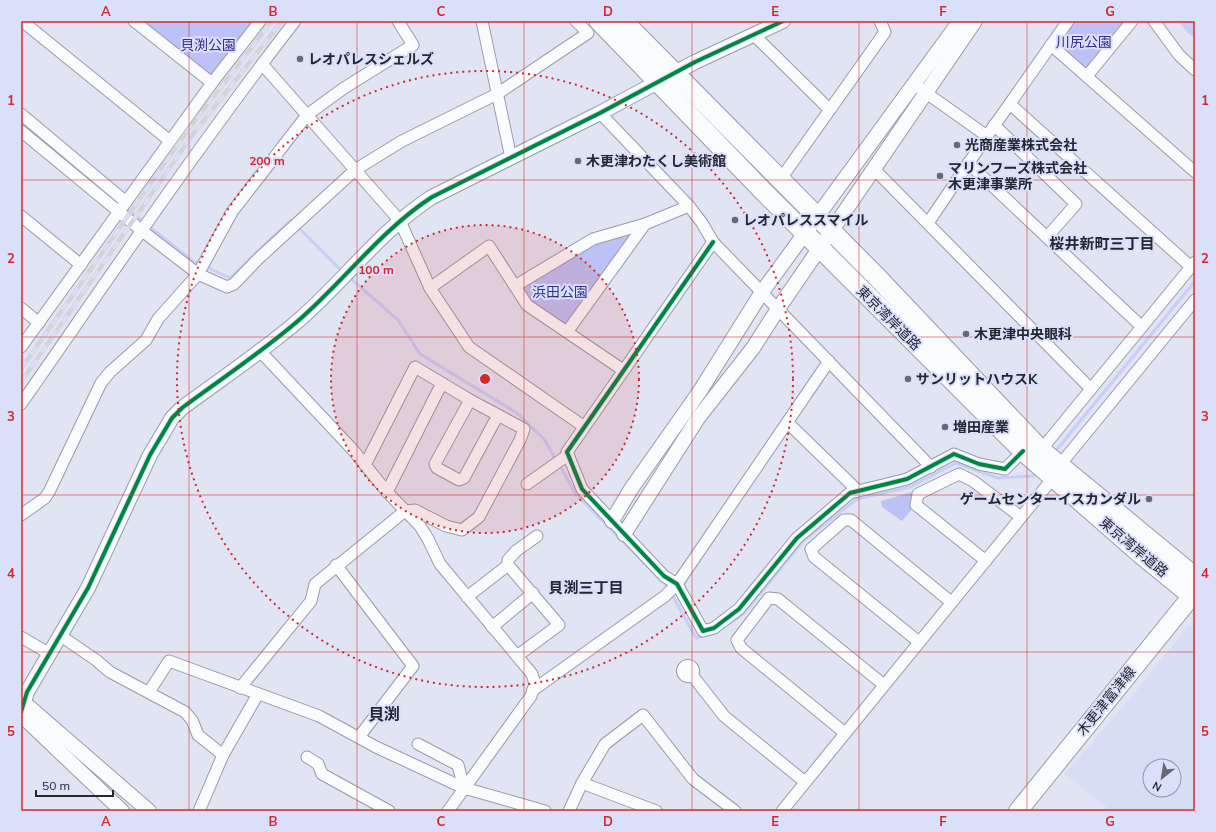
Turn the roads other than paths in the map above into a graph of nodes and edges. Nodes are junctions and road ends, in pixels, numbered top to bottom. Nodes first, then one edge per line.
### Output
1 (22, 21) edge
2 (134, 21) edge
3 (260, 21) edge
4 (295, 21) edge
5 (482, 21) edge
6 (576, 21) edge
7 (599, 21) edge
8 (783, 21) edge
9 (880, 21) edge
10 (960, 21) edge
11 (975, 21) edge
12 (1068, 21) edge
13 (1132, 21) edge
14 (1154, 21) edge
15 (401, 22) edge
16 (627, 22) edge
17 (754, 34) junction
18 (1052, 45) junction
19 (262, 64) junction
20 (1195, 70) edge
21 (675, 73) junction
22 (1087, 76) junction
23 (657, 82) junction
24 (212, 83) junction
25 (920, 89) junction
26 (498, 94) junction
27 (1010, 104) junction
28 (829, 108) junction
29 (600, 113) junction
30 (21, 114) edge
31 (307, 114) junction
32 (994, 125) junction
33 (21, 130) edge
34 (987, 136) junction
35 (170, 141) junction
36 (511, 158) junction
37 (968, 163) junction
38 (874, 168) junction
39 (355, 170) junction
40 (1195, 172) edge
41 (780, 180) junction
42 (126, 202) junction
43 (689, 206) junction
44 (119, 212) junction
45 (21, 216) edge
46 (817, 217) junction
47 (400, 221) junction
48 (928, 223) junction
49 (645, 224) junction
50 (141, 230) junction
51 (831, 231) junction
52 (805, 233) junction
53 (1047, 237) junction
54 (713, 242) junction
55 (820, 248) junction
56 (1193, 264) edge
57 (81, 265) junction
58 (198, 274) junction
59 (515, 286) junction
60 (430, 288) junction
61 (762, 292) junction
62 (1195, 300) edge
63 (21, 308) edge
64 (778, 309) junction
65 (39, 322) junction
66 (1142, 327) junction
67 (567, 332) junction
68 (21, 347) edge
69 (259, 350) junction
70 (829, 362) junction
71 (623, 370) junction
72 (442, 383) junction
73 (1091, 389) junction
74 (470, 400) junction
75 (21, 404) edge
76 (498, 415) junction
77 (788, 423) junction
78 (583, 426) junction
79 (1032, 451) junction
80 (568, 455) junction
81 (365, 465) junction
82 (932, 467) junction
83 (1056, 472) junction
84 (527, 484) dead end
85 (858, 491) junction
86 (387, 492) junction
87 (405, 511) junction
88 (21, 515) edge
89 (1022, 517) junction
90 (612, 521) junction
91 (624, 534) junction
92 (537, 536) dead end
93 (986, 561) junction
94 (336, 565) junction
95 (508, 565) junction
96 (677, 584) junction
97 (1194, 591) edge
98 (533, 593) junction
99 (467, 597) junction
100 (952, 602) junction
101 (492, 627) junction
102 (61, 636) junction
103 (21, 637) edge
104 (919, 642) junction
105 (50, 654) junction
106 (517, 656) junction
107 (692, 675) dead end
108 (884, 685) junction
109 (240, 688) junction
110 (533, 690) junction
111 (149, 692) junction
112 (258, 694) junction
113 (22, 707) edge
114 (845, 733) junction
115 (359, 737) junction
116 (418, 744) dead end
117 (223, 755) junction
118 (307, 757) dead end
119 (805, 782) junction
120 (582, 783) junction
121 (464, 788) junction
122 (122, 811) edge
123 (149, 811) edge
124 (199, 811) edge
125 (389, 811) edge
126 (448, 811) edge
127 (545, 811) edge
128 (569, 811) edge
129 (656, 811) edge
130 (735, 811) edge
131 (782, 811) edge
132 (1018, 811) edge

1 - 35 street
2 - 24 street
3 - 24 street
4 - 19 street
5 - 26 street
6 - 26 street
7 - 23 highway, 東京湾岸道路
8 - 17 street
9 - 28 street
10 - 25 street
11 - 25 street
12 - 18 street
13 - 22 street
14 - 20 street
15 - 31 street
16 - 21 highway, 東京湾岸道路
17 - 21 street
17 - 28 street
18 - 22 street
18 - 27 street
19 - 31 street
19 - 50 street
21 - 23 street
21 - 41 highway, 東京湾岸道路
22 - 40 street
23 - 29 street
23 - 52 highway, 東京湾岸道路
24 - 35 street
25 - 34 street
25 - 38 street
25 - 46 street
26 - 36 street
26 - 39 street
27 - 32 street
27 - 56 street
28 - 41 street
29 - 36 street
29 - 43 street
30 - 42 street
31 - 39 street
31 - 58 street
32 - 34 street
32 - 53 street
33 - 44 street
34 - 37 street
35 - 42 street
36 - 47 street
37 - 48 street
37 - 53 street
38 - 48 street
38 - 51 street
39 - 47 street
39 - 58 street
41 - 46 highway, 東京湾岸道路
42 - 44 street
43 - 49 street
43 - 54 street
44 - 50 street
44 - 57 street
45 - 57 street
46 - 51 highway, 東京湾岸道路
46 - 52 street
47 - 60 street
47 - 69 street
48 - 73 street
49 - 59 street
49 - 67 street
50 - 58 street
50 - 75 street
51 - 55 street
51 - 79 highway, 東京湾岸道路
52 - 55 highway, 東京湾岸道路
52 - 61 street
53 - 66 street
54 - 61 street
54 - 71 street
55 - 64 street
55 - 79 highway, 東京湾岸道路
56 - 66 street
57 - 65 street
58 - 88 street
59 - 60 street
59 - 67 street
60 - 78 street
61 - 64 street
61 - 90 street
62 - 83 street
63 - 65 street
64 - 70 street
64 - 91 street
65 - 68 street
66 - 73 street
67 - 71 street
69 - 81 street
69 - 102 street
70 - 77 street
70 - 82 street
71 - 78 street
72 - 74 street
72 - 81 street
72 - 86 street
73 - 79 street
74 - 76 street
74 - 76 street
76 - 87 street
77 - 85 street
77 - 96 street
78 - 80 street
79 - 82 street
79 - 83 highway, 東京湾岸道路
80 - 84 street
80 - 90 street
81 - 86 street
82 - 85 street
83 - 89 street
83 - 97 highway, 東京湾岸道路
85 - 96 street
86 - 87 street
87 - 94 street
87 - 99 street
89 - 93 street
89 - 93 street
90 - 91 street
91 - 96 street
92 - 95 street
93 - 100 street
94 - 109 street
94 - 115 street
95 - 98 street
95 - 99 street
96 - 110 street
97 - 132 main road, 木更津富津線
98 - 101 street
98 - 106 street
99 - 101 street
100 - 104 street
100 - 104 street
101 - 106 street
102 - 105 street
102 - 111 street
103 - 105 street
104 - 108 street
105 - 113 street
106 - 110 street
107 - 119 street
108 - 114 street
108 - 114 street
109 - 111 street
109 - 112 street
110 - 121 street
111 - 117 street
112 - 115 street
112 - 117 street
113 - 122 street
113 - 123 street
114 - 119 street
115 - 121 street
116 - 121 street
117 - 124 street
118 - 125 street
119 - 131 street
120 - 128 street
120 - 129 street
120 - 130 street
121 - 126 street
121 - 127 street

